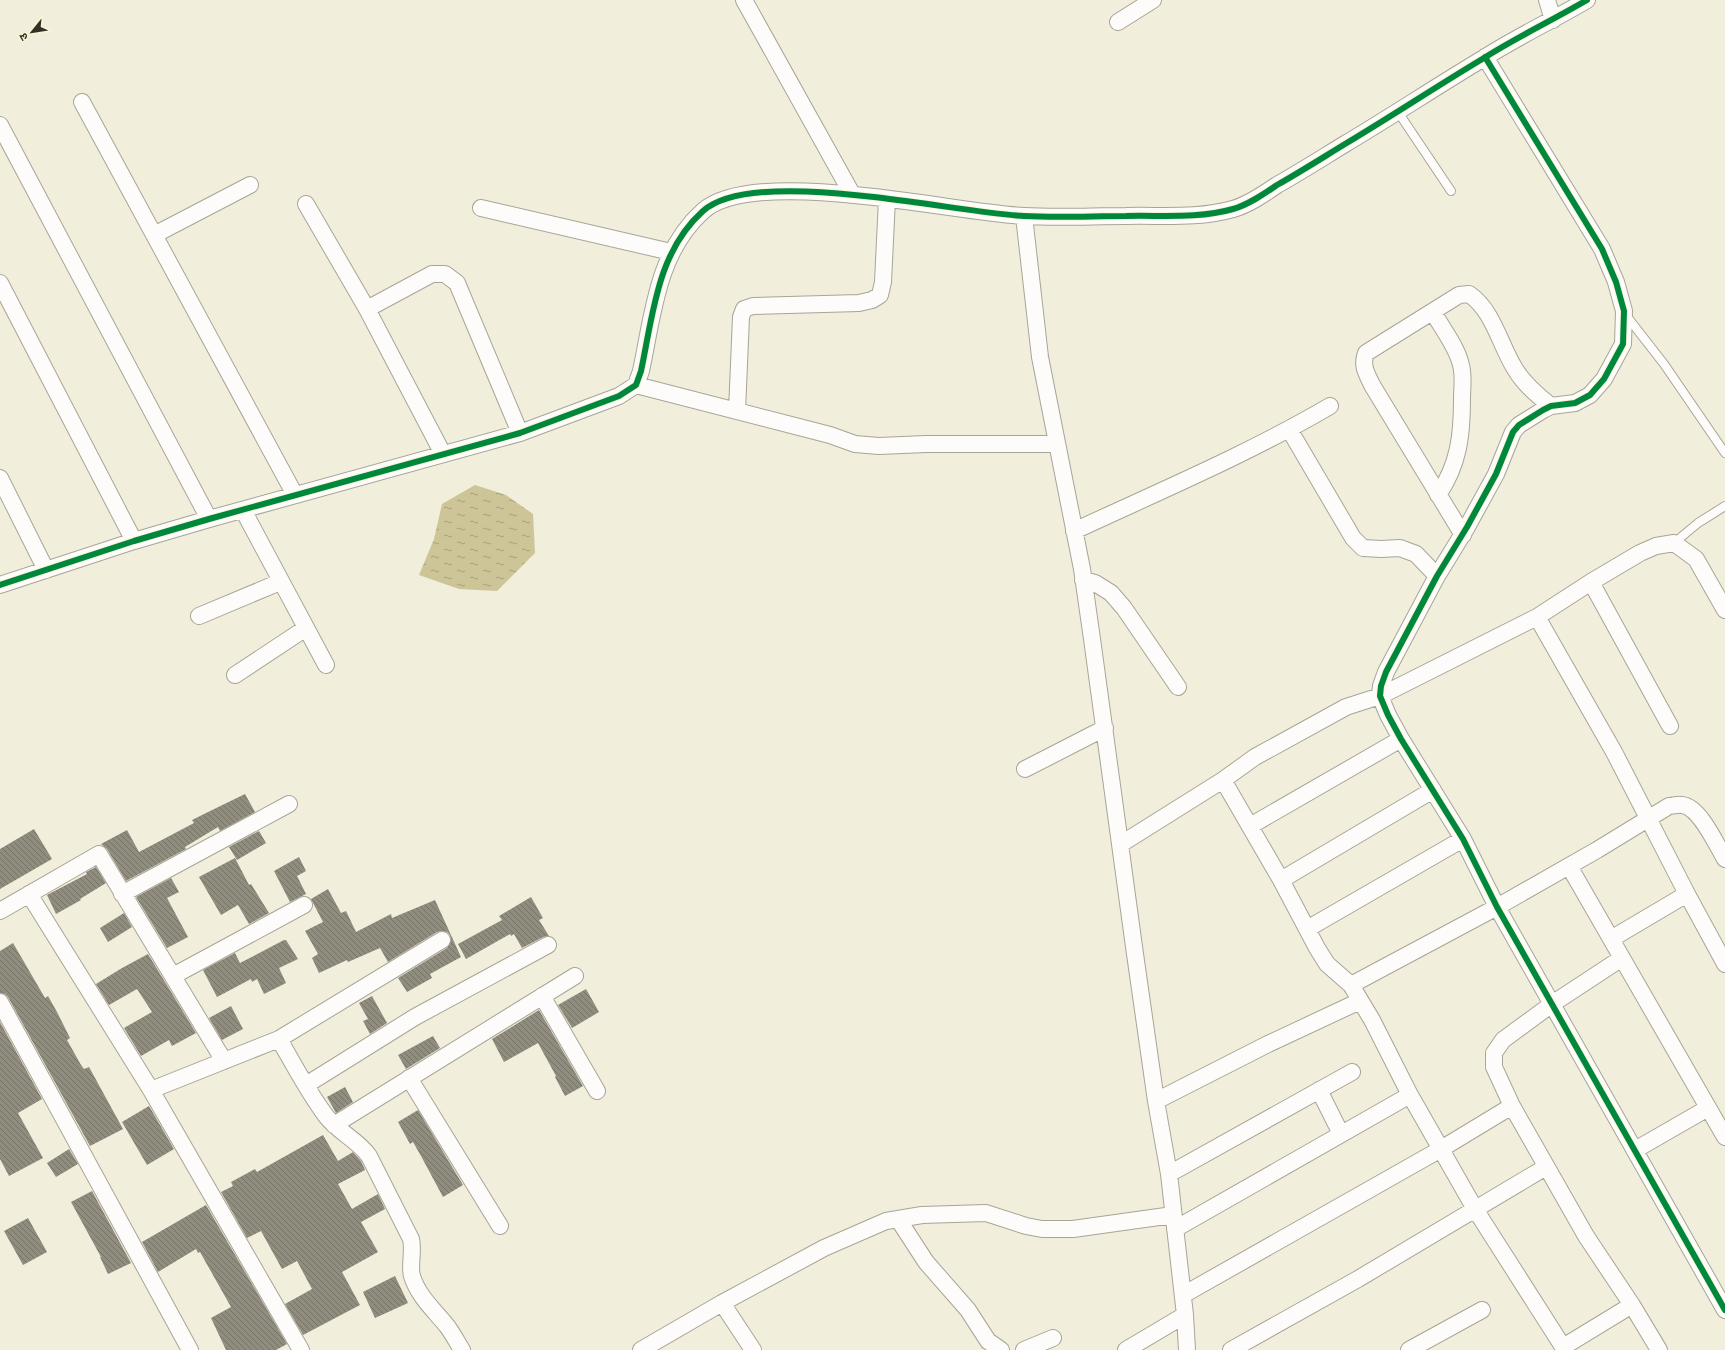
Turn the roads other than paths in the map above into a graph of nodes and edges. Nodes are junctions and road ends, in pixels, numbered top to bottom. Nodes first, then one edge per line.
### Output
1 (744, 0) edge
2 (1153, 0) edge
3 (1547, 0) edge
4 (1587, 0) edge
5 (1553, 20) junction
6 (1118, 22) dead end
7 (1485, 57) junction
8 (82, 102) dead end
9 (1398, 112) junction
10 (0, 125) edge
11 (250, 185) dead end
12 (1450, 191) dead end
13 (852, 194) junction
14 (887, 198) junction
15 (306, 204) dead end
16 (481, 208) dead end
17 (1024, 216) junction
18 (154, 235) junction
19 (671, 252) junction
20 (0, 283) edge
21 (367, 309) junction
22 (1624, 311) junction
23 (1433, 312) junction
24 (636, 385) junction
25 (1330, 406) dead end
26 (1551, 406) junction
27 (738, 411) junction
28 (1289, 429) junction
29 (520, 433) junction
30 (1057, 444) junction
31 (1725, 453) edge
32 (443, 454) junction
33 (0, 478) edge
34 (294, 495) junction
35 (1438, 495) junction
36 (1725, 506) edge
37 (243, 510) junction
38 (209, 519) junction
39 (1074, 531) junction
40 (1463, 535) junction
41 (134, 541) junction
42 (1674, 543) junction
43 (46, 570) junction
44 (1437, 576) junction
45 (1083, 580) junction
46 (280, 582) junction
47 (1590, 582) junction
48 (0, 585) edge
49 (1725, 610) edge
50 (199, 616) dead end
51 (1537, 617) junction
52 (306, 628) junction
53 (326, 666) dead end
54 (235, 675) dead end
55 (1178, 687) dead end
56 (1380, 696) junction
57 (1670, 726) dead end
58 (1105, 728) junction
59 (1401, 739) junction
60 (1025, 769) dead end
61 (1223, 780) junction
62 (1433, 790) junction
63 (289, 804) dead end
64 (1648, 819) junction
65 (1250, 826) junction
66 (1463, 839) junction
67 (1121, 844) junction
68 (1725, 859) edge
69 (1570, 866) junction
70 (1281, 880) junction
71 (30, 894) junction
72 (122, 894) junction
73 (1687, 894) junction
74 (304, 906) dead end
75 (1497, 907) junction
76 (0, 911) edge
77 (1307, 929) junction
78 (1611, 939) junction
79 (442, 940) dead end
80 (548, 946) dead end
81 (1622, 958) junction
82 (1725, 964) edge
83 (173, 976) junction
84 (575, 976) dead end
85 (1351, 985) junction
86 (542, 996) junction
87 (1360, 1001) junction
88 (0, 1002) edge
89 (1552, 1004) junction
90 (279, 1039) junction
91 (224, 1061) junction
92 (1352, 1072) dead end
93 (410, 1078) junction
94 (306, 1085) junction
95 (151, 1090) junction
96 (1319, 1090) junction
97 (597, 1091) dead end
98 (1410, 1095) junction
99 (1156, 1101) junction
100 (1512, 1106) junction
101 (1708, 1108) junction
102 (334, 1125) junction
103 (1341, 1134) junction
104 (1725, 1137) edge
105 (1441, 1149) junction
106 (1635, 1150) junction
107 (1546, 1167) junction
108 (1169, 1174) junction
109 (1475, 1209) junction
110 (898, 1219) junction
111 (1174, 1222) junction
112 (500, 1226) dead end
113 (1183, 1295) junction
114 (722, 1303) junction
115 (1632, 1305) junction
116 (1482, 1310) dead end
117 (1725, 1310) edge
118 (1185, 1315) junction
119 (1053, 1338) dead end
120 (1564, 1348) edge
121 (190, 1350) edge
122 (301, 1350) edge
123 (462, 1350) edge
124 (641, 1350) edge
125 (753, 1350) edge
126 (1001, 1350) edge
127 (1024, 1350) edge
128 (1126, 1350) edge
129 (1188, 1350) edge
130 (1231, 1350) edge
131 (1409, 1350) edge
132 (1659, 1350) edge

1 - 13 street
2 - 6 street
3 - 5 street
4 - 5 street
5 - 7 street
7 - 9 street
7 - 22 street
8 - 18 street
9 - 12 lane
9 - 17 street
10 - 38 street
11 - 18 street
13 - 14 street
13 - 19 street
14 - 17 street
14 - 27 street
15 - 21 street
16 - 19 street
17 - 30 street
18 - 34 street
19 - 24 street
20 - 41 street
21 - 29 street
21 - 32 street
22 - 26 street
22 - 31 lane
23 - 26 street
23 - 35 street
23 - 35 street
24 - 27 street
24 - 29 street
25 - 28 street
26 - 40 street
27 - 30 street
28 - 39 street
28 - 44 street
29 - 32 street
30 - 39 street
32 - 34 street
33 - 43 street
34 - 37 street
35 - 40 street
36 - 42 lane
37 - 38 street
37 - 46 street
38 - 41 street
39 - 45 street
40 - 44 street
41 - 43 street
42 - 47 street
42 - 49 street
43 - 48 street
44 - 56 street
45 - 55 street
45 - 58 street
46 - 50 street
46 - 52 street
47 - 51 street
47 - 57 street
51 - 56 street
51 - 64 street
52 - 53 street
52 - 54 street
56 - 59 street
56 - 61 street
58 - 60 street
58 - 67 street
59 - 62 street
59 - 65 street
61 - 65 street
61 - 67 street
62 - 66 street
62 - 70 street
63 - 72 street
64 - 68 street
64 - 69 street
64 - 73 street
65 - 70 street
66 - 75 street
66 - 77 street
67 - 99 street
69 - 75 street
69 - 78 street
70 - 77 street
71 - 72 street
71 - 76 street
71 - 95 street
72 - 83 street
73 - 78 street
73 - 82 street
74 - 83 street
75 - 85 street
75 - 89 street
77 - 85 street
78 - 81 street
79 - 90 street
80 - 94 street
81 - 89 street
81 - 101 street
83 - 91 street
84 - 86 street
85 - 87 street
86 - 93 street
86 - 97 street
87 - 98 street
87 - 99 street
88 - 121 street
89 - 100 street
89 - 106 street
90 - 91 street
90 - 94 street
91 - 95 street
92 - 96 street
93 - 102 street
93 - 112 street
94 - 102 street
95 - 122 street
96 - 103 street
96 - 108 street
98 - 103 street
98 - 105 street
99 - 108 street
100 - 105 street
100 - 107 street
101 - 104 street
101 - 106 street
102 - 123 street
103 - 111 street
105 - 109 street
105 - 113 street
106 - 117 street
107 - 109 street
107 - 115 street
108 - 111 street
109 - 120 street
109 - 130 street
110 - 111 street
110 - 114 street
110 - 126 street
111 - 113 street
113 - 118 street
114 - 124 street
114 - 125 street
115 - 120 street
115 - 132 street
116 - 131 street
118 - 128 street
118 - 129 street
119 - 127 street

